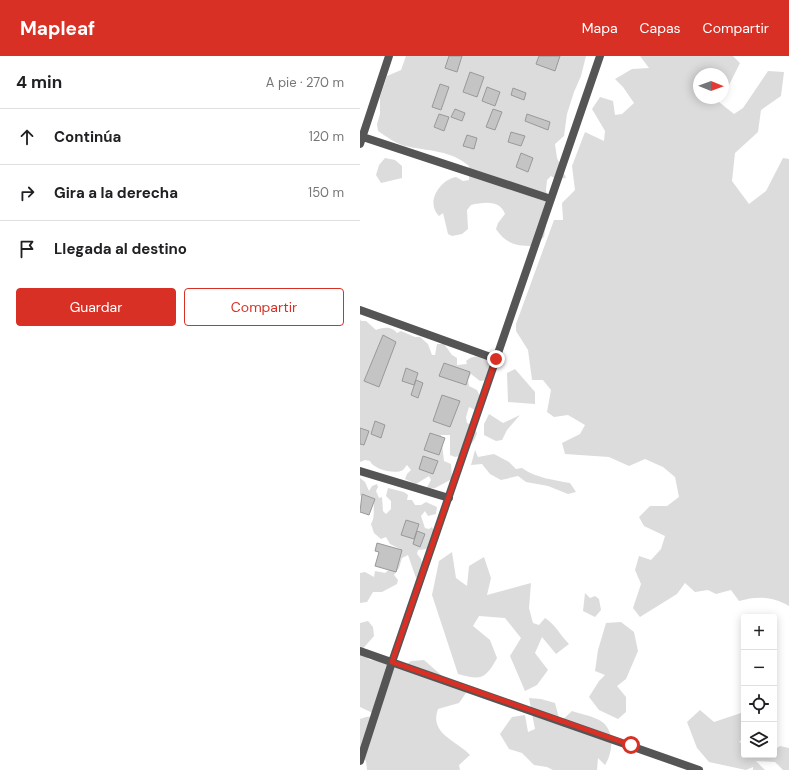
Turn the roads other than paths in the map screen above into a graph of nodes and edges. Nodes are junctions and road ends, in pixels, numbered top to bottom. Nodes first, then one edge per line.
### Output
1 (389, 56) edge
2 (600, 56) edge
3 (361, 139) edge
4 (551, 199) junction
5 (360, 310) edge
6 (496, 359) junction
7 (360, 471) edge
8 (449, 498) junction
9 (360, 651) edge
10 (392, 662) junction
11 (360, 761) edge
12 (699, 770) edge

1 - 3 street
2 - 4 street
3 - 4 street
4 - 6 street
5 - 6 street
6 - 8 street
7 - 8 street
8 - 10 street
9 - 10 street
10 - 11 street
10 - 12 street

